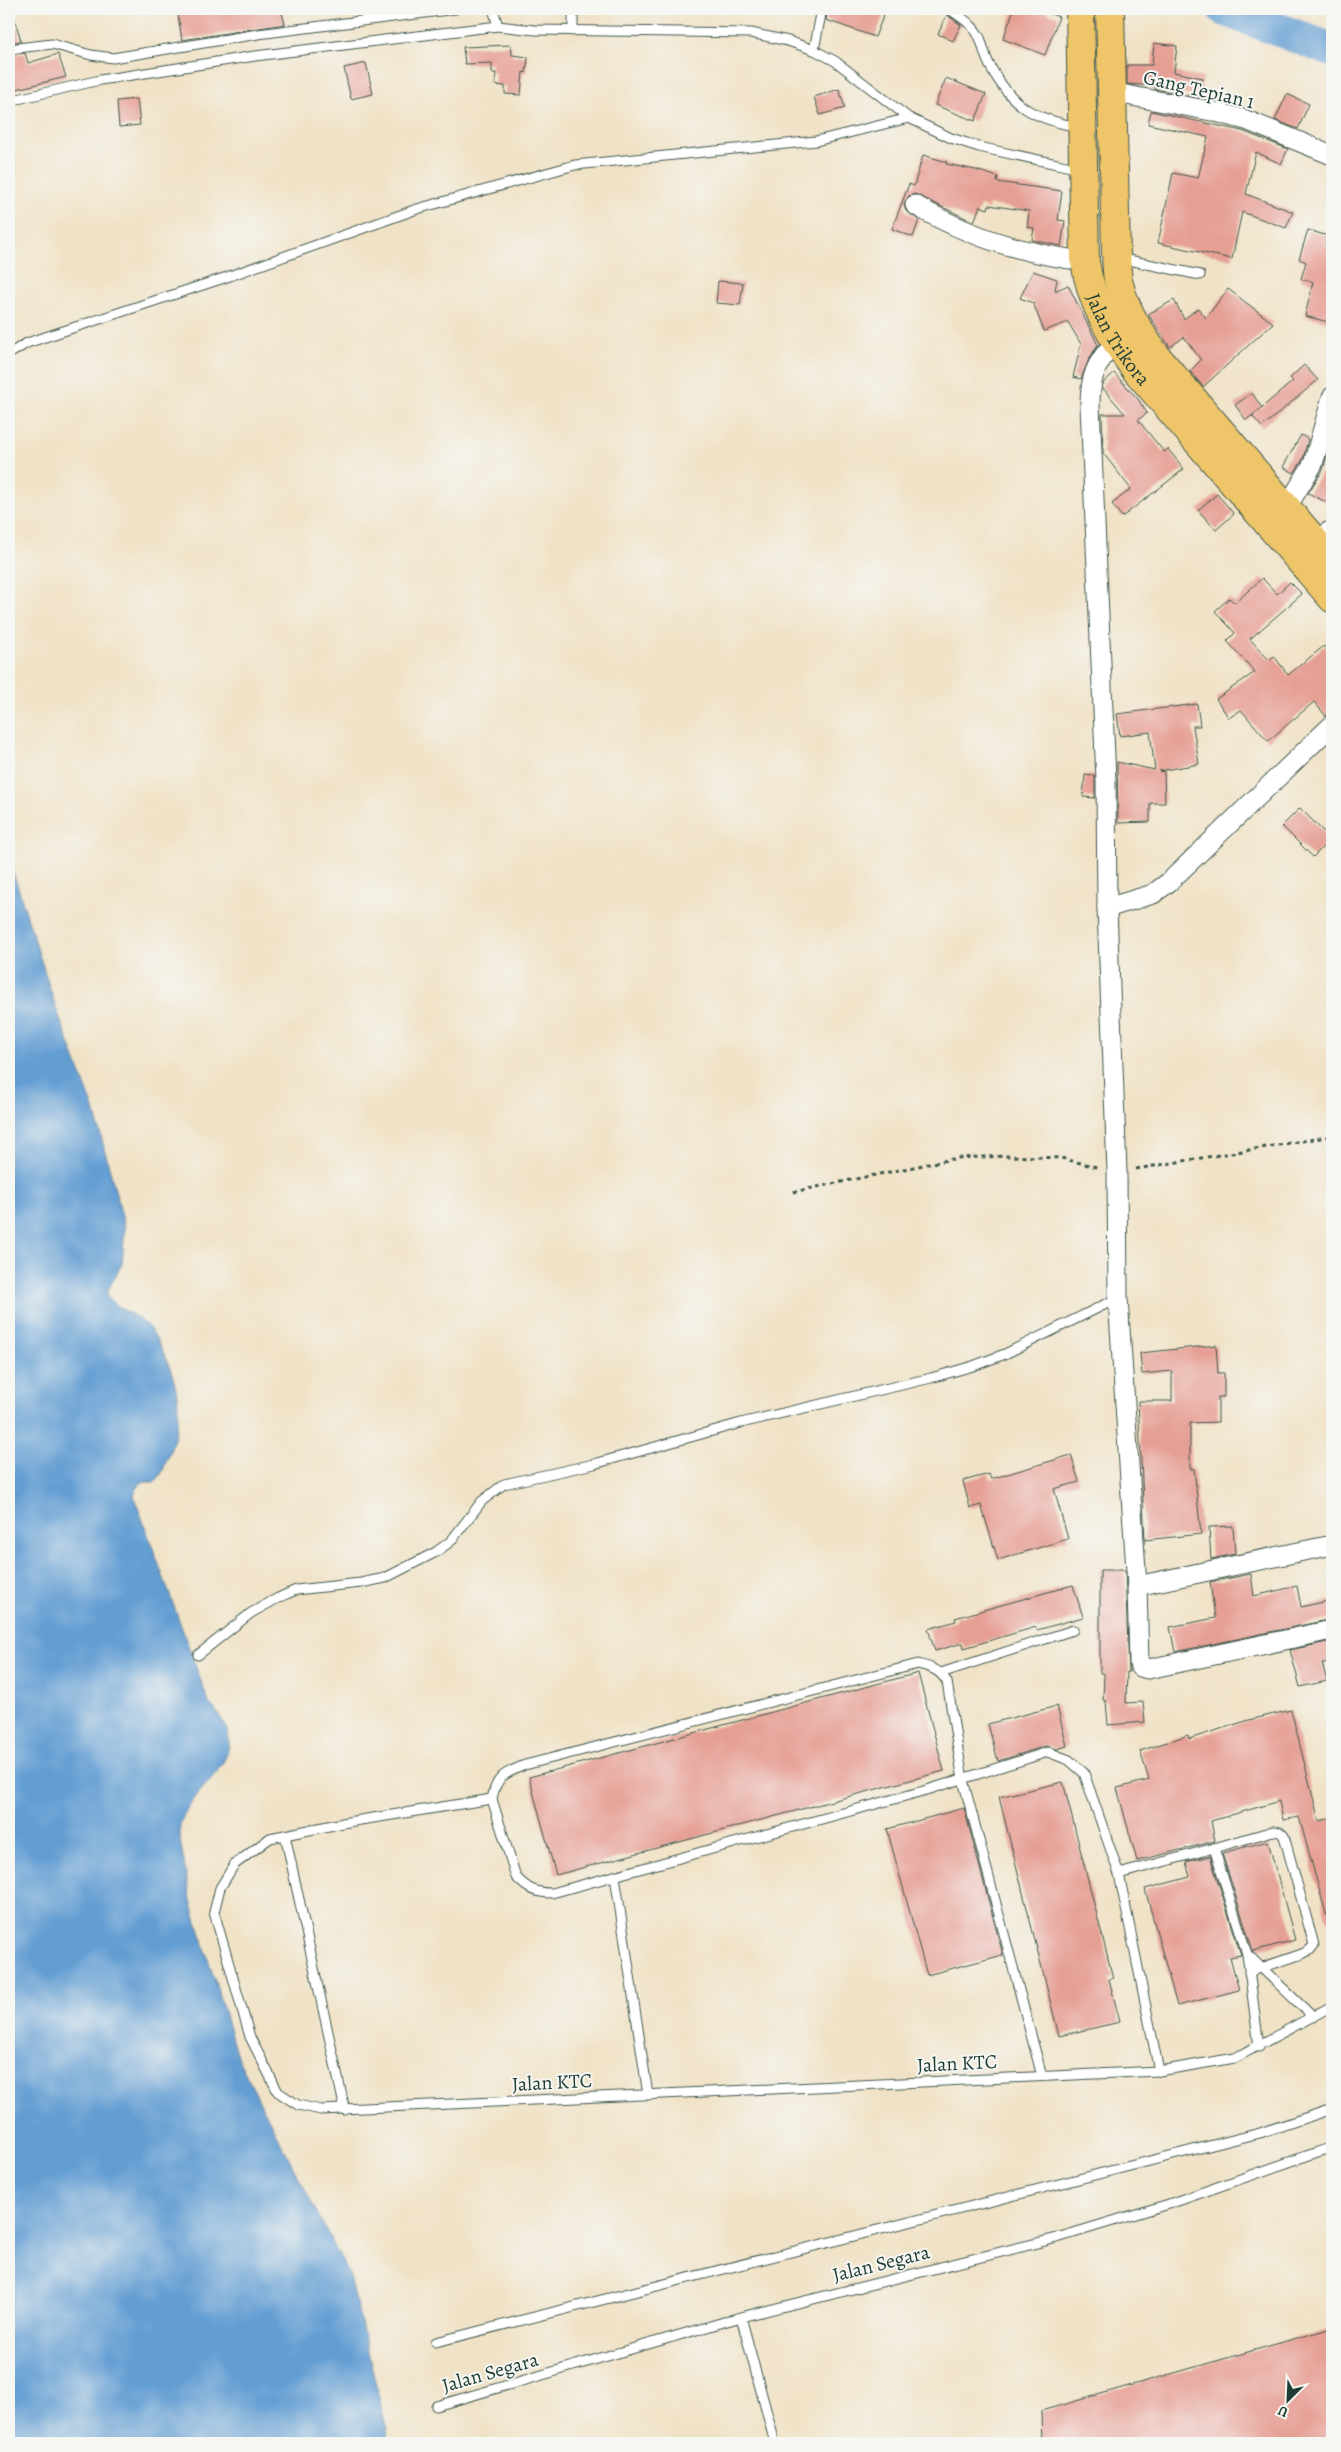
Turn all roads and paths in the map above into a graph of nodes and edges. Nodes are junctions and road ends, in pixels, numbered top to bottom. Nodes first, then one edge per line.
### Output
1 (456, 9) edge
2 (493, 9) edge
3 (573, 9) edge
4 (822, 9) edge
5 (949, 9) edge
6 (1110, 9) edge
7 (1080, 20) edge
8 (498, 26) junction
9 (573, 31) junction
10 (9, 49) edge
11 (814, 50) junction
12 (1111, 92) junction
13 (9, 101) edge
14 (909, 118) junction
15 (1082, 127) junction
16 (1332, 155) edge
17 (1083, 169) junction
18 (915, 205) dead end
19 (1116, 258) junction
20 (1085, 261) junction
21 (1200, 275) dead end
22 (1115, 342) junction
23 (9, 354) edge
24 (1332, 397) edge
25 (1280, 518) junction
26 (1318, 545) edge
27 (1332, 598) edge
28 (1332, 725) edge
29 (1107, 908) junction
30 (1332, 1136) edge
31 (1117, 1172) junction
32 (793, 1192) dead end
33 (1118, 1298) junction
34 (1332, 1545) edge
35 (1137, 1586) junction
36 (1073, 1630) dead end
37 (1332, 1630) edge
38 (198, 1655) dead end
39 (941, 1673) junction
40 (963, 1780) junction
41 (492, 1799) junction
42 (285, 1835) junction
43 (1214, 1848) junction
44 (1119, 1874) junction
45 (616, 1876) junction
46 (1247, 1954) junction
47 (1262, 1968) junction
48 (1249, 1972) junction
49 (1332, 2006) edge
50 (1313, 2017) junction
51 (1260, 2046) junction
52 (1159, 2071) junction
53 (1042, 2076) junction
54 (648, 2095) junction
55 (1332, 2109) edge
56 (345, 2110) junction
57 (1332, 2147) edge
58 (741, 2317) junction
59 (436, 2342) dead end
60 (436, 2406) dead end
61 (776, 2443) edge

1 - 10 lane
2 - 8 lane
3 - 9 lane
4 - 11 lane
5 - 15 lane
6 - 12 main road, Jalan Trikora
7 - 15 main road, Jalan Trikora
8 - 9 lane
8 - 13 lane
9 - 11 lane
11 - 14 lane
12 - 16 street, Gang Tepian 1
12 - 19 main road, Jalan Trikora
14 - 17 lane
14 - 23 lane
15 - 17 main road, Jalan Trikora
17 - 20 main road, Jalan Trikora
18 - 20 street
19 - 21 lane
19 - 25 main road, Jalan Trikora
20 - 22 main road, Jalan Trikora
22 - 25 main road, Jalan Trikora
22 - 29 street
24 - 25 street
25 - 26 main road, Jalan Trikora
26 - 27 main road, Jalan Trikora
28 - 29 street
29 - 31 street
30 - 31 path
31 - 32 path
31 - 33 street
33 - 35 street
33 - 38 lane
34 - 35 street
35 - 37 street
36 - 39 lane
39 - 40 lane
39 - 41 lane
40 - 44 lane
40 - 45 lane
40 - 53 lane
41 - 42 lane, Jalan KTC
41 - 45 lane
42 - 56 lane
42 - 56 lane, Jalan KTC
43 - 44 lane
43 - 46 lane
43 - 47 lane
44 - 52 lane
45 - 54 lane
46 - 47 lane
46 - 48 lane
47 - 48 lane
47 - 50 lane
48 - 51 lane
49 - 50 lane, Jalan KTC
50 - 51 lane, Jalan KTC
51 - 52 lane, Jalan KTC
52 - 53 lane, Jalan KTC
53 - 54 lane, Jalan KTC
54 - 56 lane, Jalan KTC
55 - 59 lane
57 - 58 lane, Jalan Segara
58 - 60 lane, Jalan Segara
58 - 61 lane

